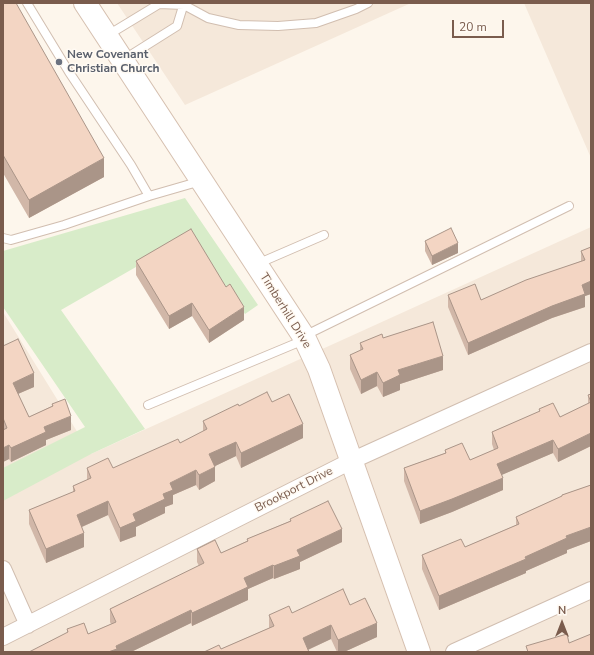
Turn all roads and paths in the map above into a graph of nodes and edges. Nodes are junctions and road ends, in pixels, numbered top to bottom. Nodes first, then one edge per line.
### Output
1 (27, 3) edge
2 (85, 3) edge
3 (368, 3) edge
4 (184, 4) edge
5 (106, 36) junction
6 (122, 60) junction
7 (202, 181) junction
8 (149, 196) junction
9 (569, 206) dead end
10 (324, 235) dead end
11 (3, 238) edge
12 (256, 265) junction
13 (304, 338) junction
14 (591, 352) edge
15 (148, 405) dead end
16 (351, 461) junction
17 (3, 569) edge
18 (591, 590) edge
19 (28, 625) junction
20 (3, 637) edge
21 (419, 652) edge
22 (454, 652) edge

1 - 8 lane
2 - 5 street, Timberhill Drive
3 - 4 lane
4 - 5 lane
4 - 6 lane
5 - 6 street, Timberhill Drive
6 - 7 street, Timberhill Drive
7 - 8 lane
7 - 12 street, Timberhill Drive
8 - 11 lane
9 - 13 lane
10 - 12 lane
12 - 13 street, Timberhill Drive
13 - 15 lane
13 - 16 street, Timberhill Drive
14 - 16 street, Brookport Drive
16 - 19 street, Brookport Drive
16 - 21 street, Timberhill Drive
17 - 19 street
18 - 22 street
19 - 20 street, Brookport Drive

